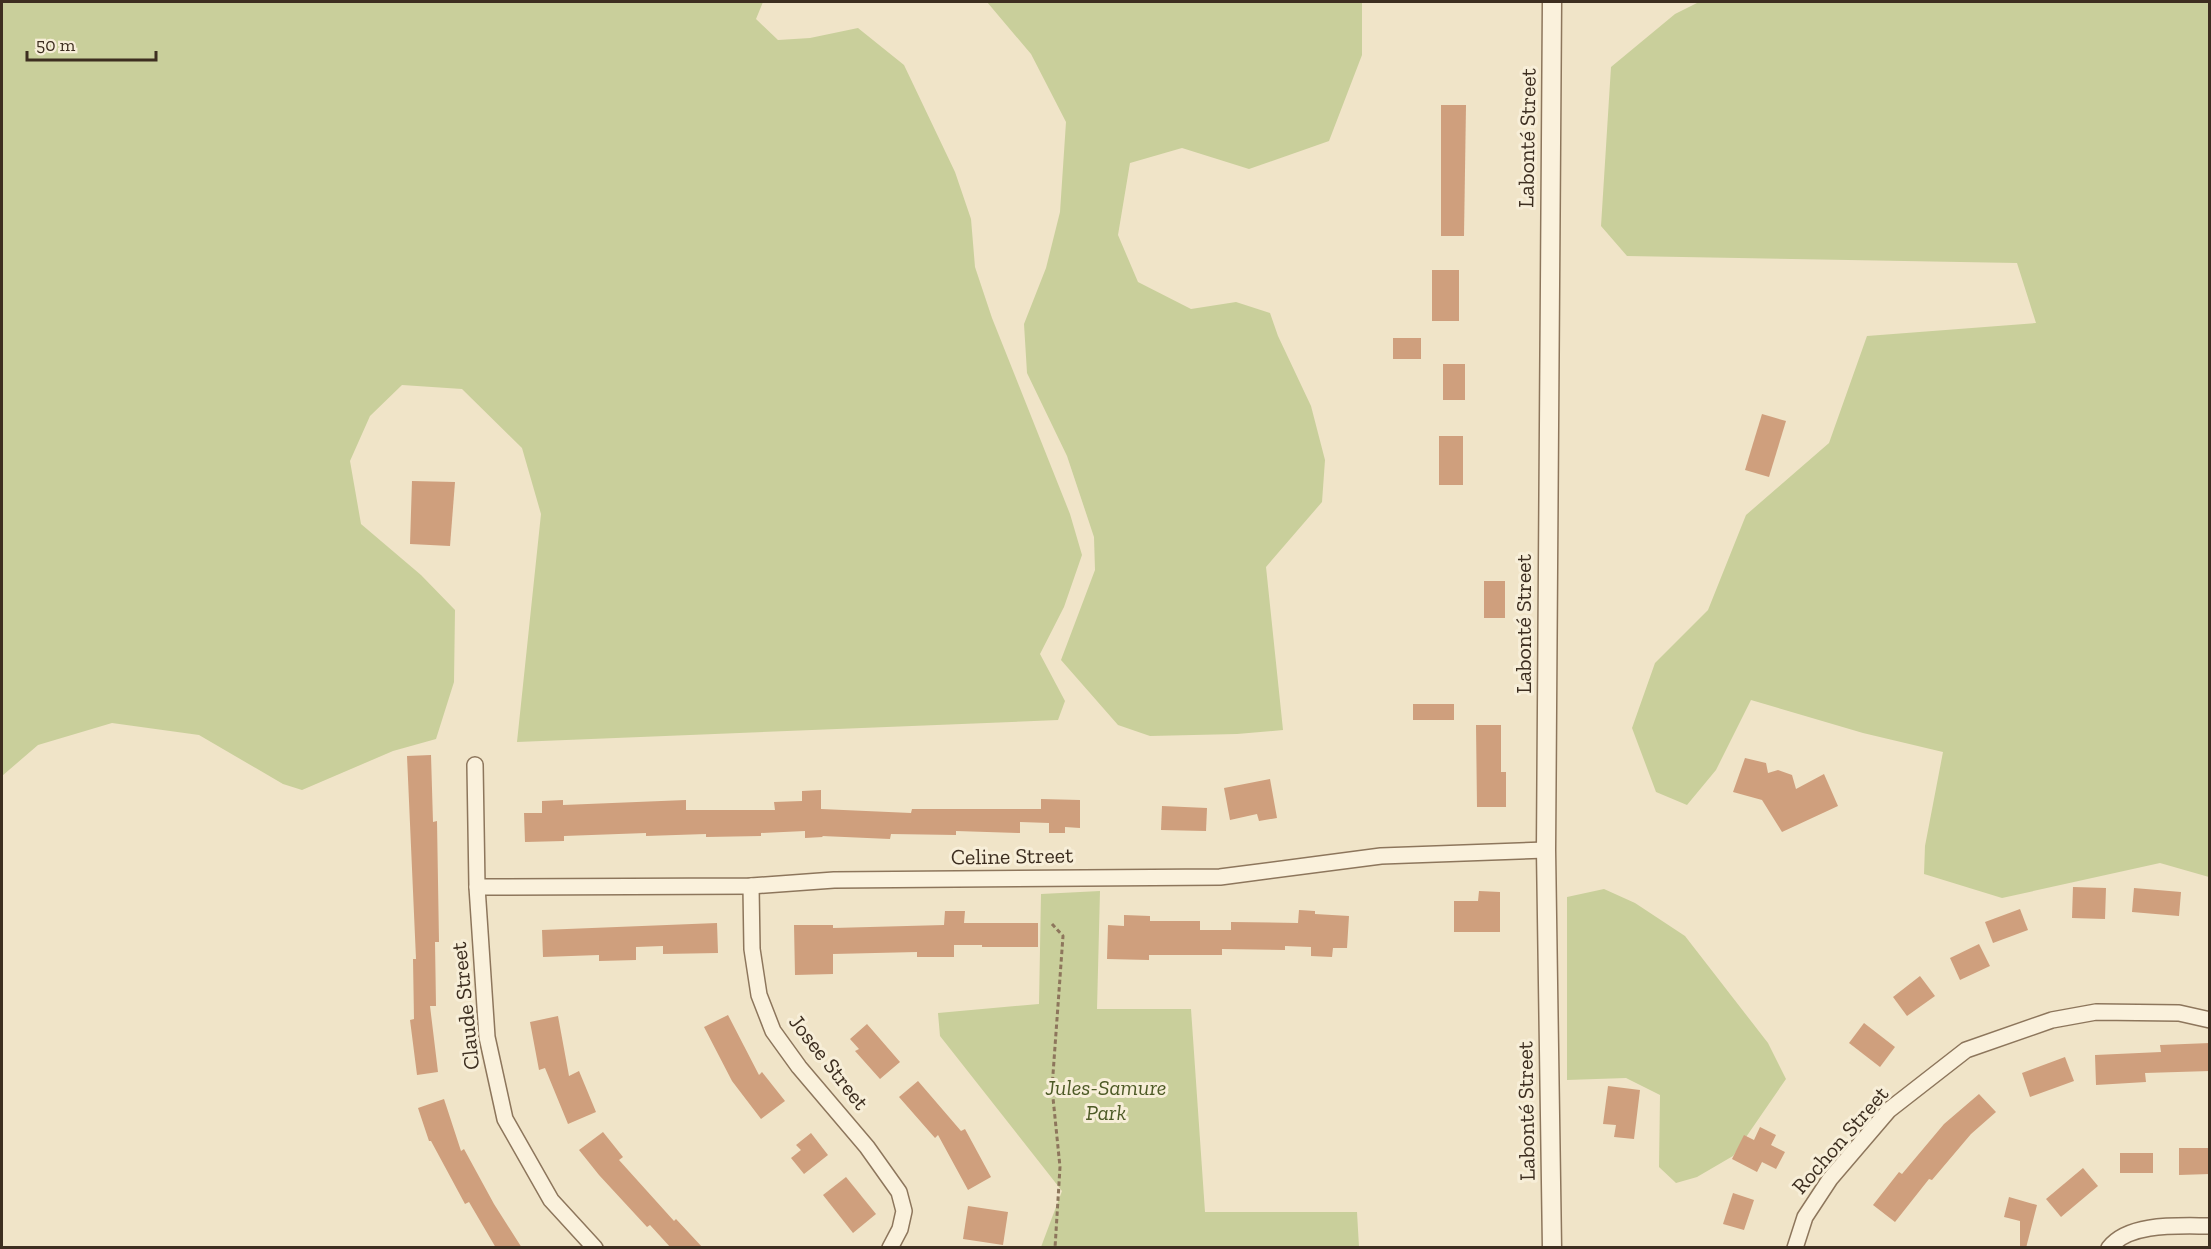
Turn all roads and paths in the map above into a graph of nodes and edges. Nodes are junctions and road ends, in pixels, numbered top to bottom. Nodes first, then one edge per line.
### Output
1 (1552, 2) edge
2 (475, 765) dead end
3 (1546, 850) junction
4 (751, 886) junction
5 (477, 887) junction
6 (1052, 924) dead end
7 (2210, 1020) edge
8 (2210, 1226) edge
9 (595, 1248) edge
10 (890, 1248) edge
11 (1055, 1248) edge
12 (1552, 1248) edge
13 (1795, 1248) edge
14 (2109, 1248) edge

1 - 3 street, Labonté Street
2 - 5 street, Claude Street
3 - 4 street, Celine Street
3 - 12 street, Labonté Street
4 - 5 street, Celine Street
4 - 10 street, Josee Street
5 - 9 street, Claude Street
6 - 11 path
7 - 13 street, Rochon Street
8 - 14 street

